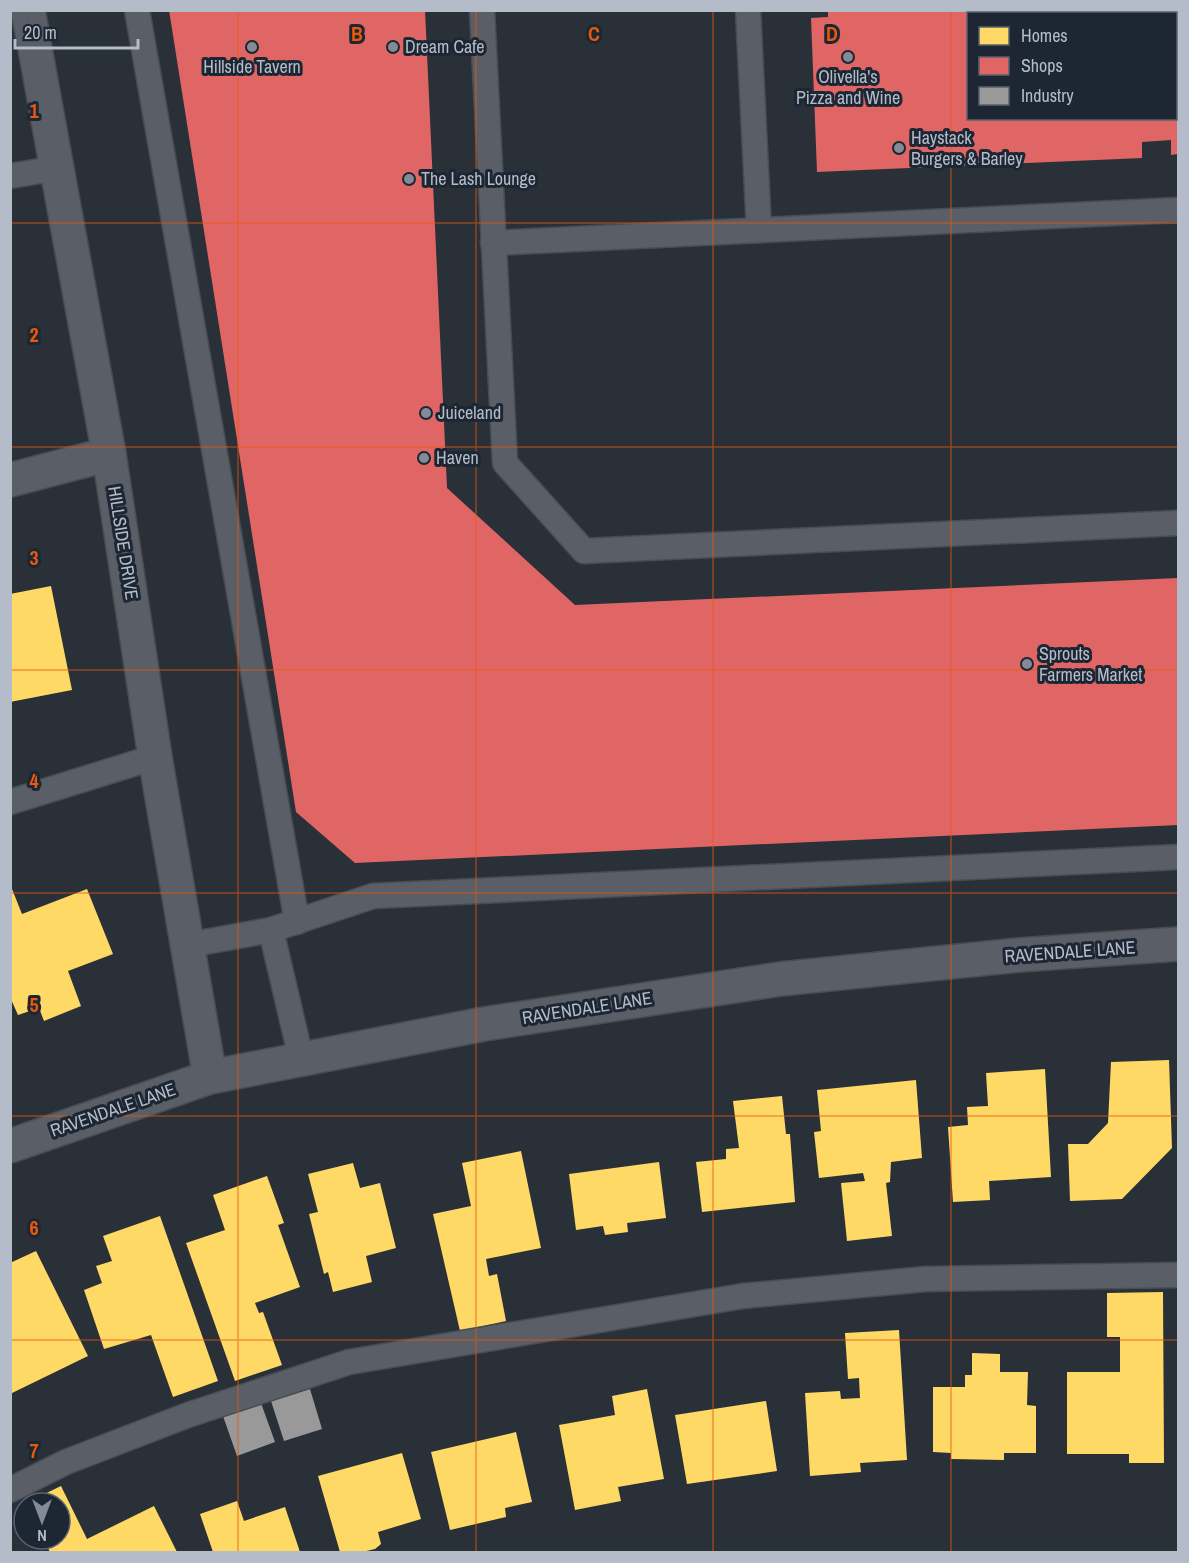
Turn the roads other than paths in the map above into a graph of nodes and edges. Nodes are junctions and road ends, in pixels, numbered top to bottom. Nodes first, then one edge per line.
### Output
1 (28, 10) edge
2 (136, 10) edge
3 (482, 10) edge
4 (748, 10) edge
5 (58, 168) junction
6 (10, 176) edge
7 (1179, 210) edge
8 (759, 231) junction
9 (493, 243) junction
10 (109, 454) junction
11 (10, 480) edge
12 (1179, 524) edge
13 (155, 757) junction
14 (10, 802) edge
15 (1179, 857) edge
16 (297, 922) junction
17 (271, 930) junction
18 (1179, 944) edge
19 (188, 945) junction
20 (301, 1058) junction
21 (210, 1077) junction
22 (10, 1146) edge
23 (1179, 1275) edge
24 (10, 1490) edge

1 - 5 street, HILLSIDE DRIVE
2 - 16 lane
3 - 9 lane
4 - 8 lane
5 - 6 lane
5 - 10 street, HILLSIDE DRIVE
7 - 8 lane
8 - 9 lane
9 - 12 lane
10 - 11 street
10 - 13 street, HILLSIDE DRIVE
13 - 14 lane
13 - 19 street, HILLSIDE DRIVE
15 - 16 lane
16 - 17 lane
17 - 19 lane
17 - 20 lane
18 - 20 street, RAVENDALE LANE
19 - 21 street, HILLSIDE DRIVE
20 - 21 street, RAVENDALE LANE
21 - 22 street, RAVENDALE LANE
23 - 24 lane

